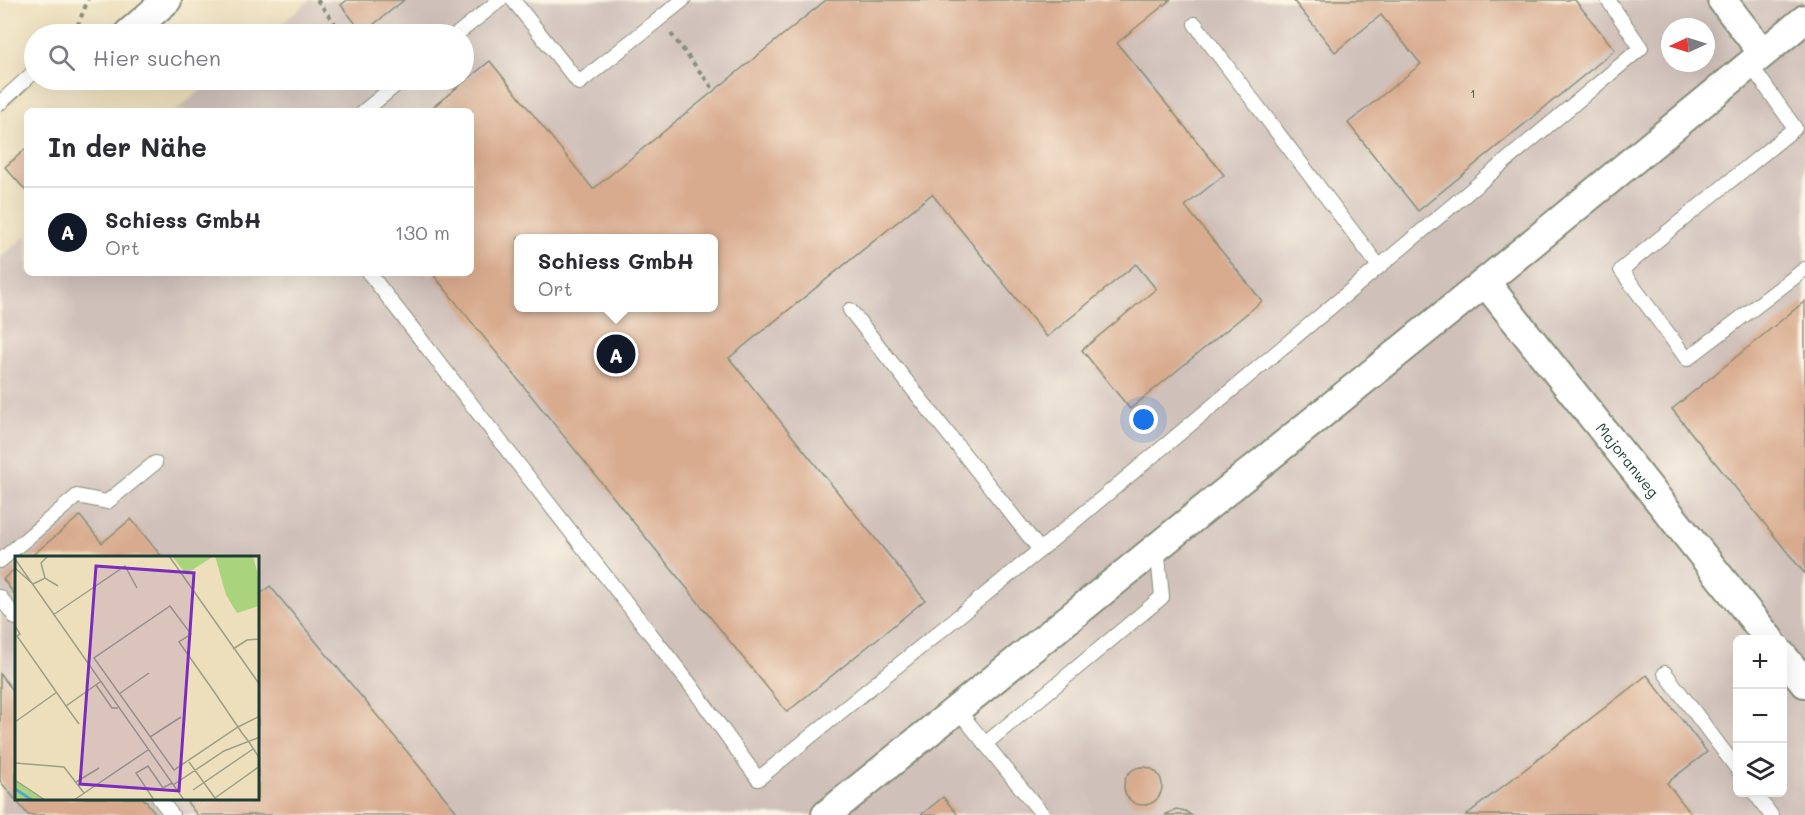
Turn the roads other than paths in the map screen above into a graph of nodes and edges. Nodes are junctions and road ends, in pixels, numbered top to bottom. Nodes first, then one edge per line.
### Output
1 (167, 0) edge
2 (500, 0) edge
3 (513, 0) edge
4 (683, 0) edge
5 (1608, 0) edge
6 (1722, 0) edge
7 (1805, 19) edge
8 (139, 24) edge
9 (470, 24) edge
10 (1195, 24) dead end
11 (1757, 58) junction
12 (24, 81) edge
13 (390, 90) edge
14 (0, 103) edge
15 (368, 108) edge
16 (1378, 265) junction
17 (1805, 269) edge
18 (371, 276) edge
19 (1485, 282) junction
20 (850, 310) dead end
21 (155, 463) dead end
22 (1157, 546) junction
23 (1040, 550) junction
24 (0, 561) edge
25 (0, 597) edge
26 (15, 617) edge
27 (1767, 635) edge
28 (1787, 661) edge
29 (1665, 673) dead end
30 (1805, 683) edge
31 (957, 709) junction
32 (986, 744) junction
33 (1733, 765) edge
34 (1758, 797) edge
35 (161, 800) edge
36 (172, 815) edge
37 (826, 815) edge
38 (1043, 815) edge
39 (1771, 815) edge

1 - 8 street
2 - 9 lane
3 - 4 lane
5 - 16 lane
6 - 11 street
7 - 11 street
10 - 16 lane
11 - 17 lane
11 - 19 street
12 - 14 lane
13 - 15 lane
16 - 23 lane
18 - 23 lane
19 - 22 street
19 - 27 street, Majoranweg
20 - 23 lane
21 - 24 lane
22 - 31 street
22 - 32 lane
25 - 26 lane
28 - 30 street
29 - 33 lane
31 - 32 lane
31 - 37 street
32 - 38 lane
34 - 39 lane
35 - 36 lane

